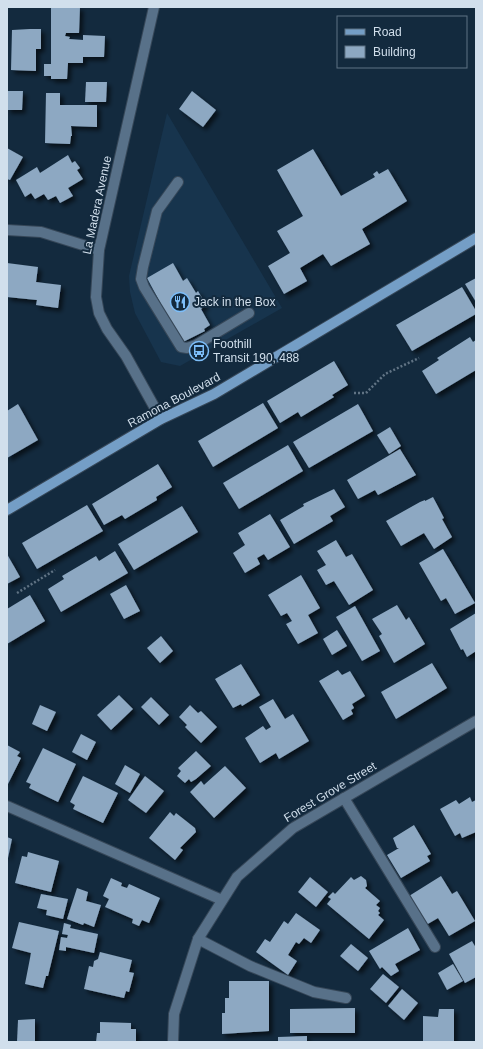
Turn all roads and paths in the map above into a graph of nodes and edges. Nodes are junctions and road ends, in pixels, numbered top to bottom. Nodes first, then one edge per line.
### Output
1 (154, 7) edge
2 (178, 182) dead end
3 (7, 230) edge
4 (476, 238) edge
5 (99, 250) junction
6 (249, 313) dead end
7 (419, 358) dead end
8 (354, 393) dead end
9 (161, 419) junction
10 (7, 510) edge
11 (54, 570) dead end
12 (17, 593) dead end
13 (476, 721) edge
14 (344, 798) junction
15 (7, 806) edge
16 (222, 900) junction
17 (198, 939) junction
18 (435, 947) dead end
19 (346, 998) dead end
20 (173, 1042) edge

1 - 5 street, La Madera Avenue
2 - 6 street
3 - 5 street
4 - 9 main road, Ramona Boulevard
5 - 9 street, La Madera Avenue
7 - 8 path
9 - 10 main road, Ramona Boulevard
11 - 12 path
13 - 14 street, Forest Grove Street
14 - 16 street, Forest Grove Street
14 - 18 street
15 - 16 street
16 - 17 street, Forest Grove Street
17 - 19 street
17 - 20 street, Forest Grove Street

